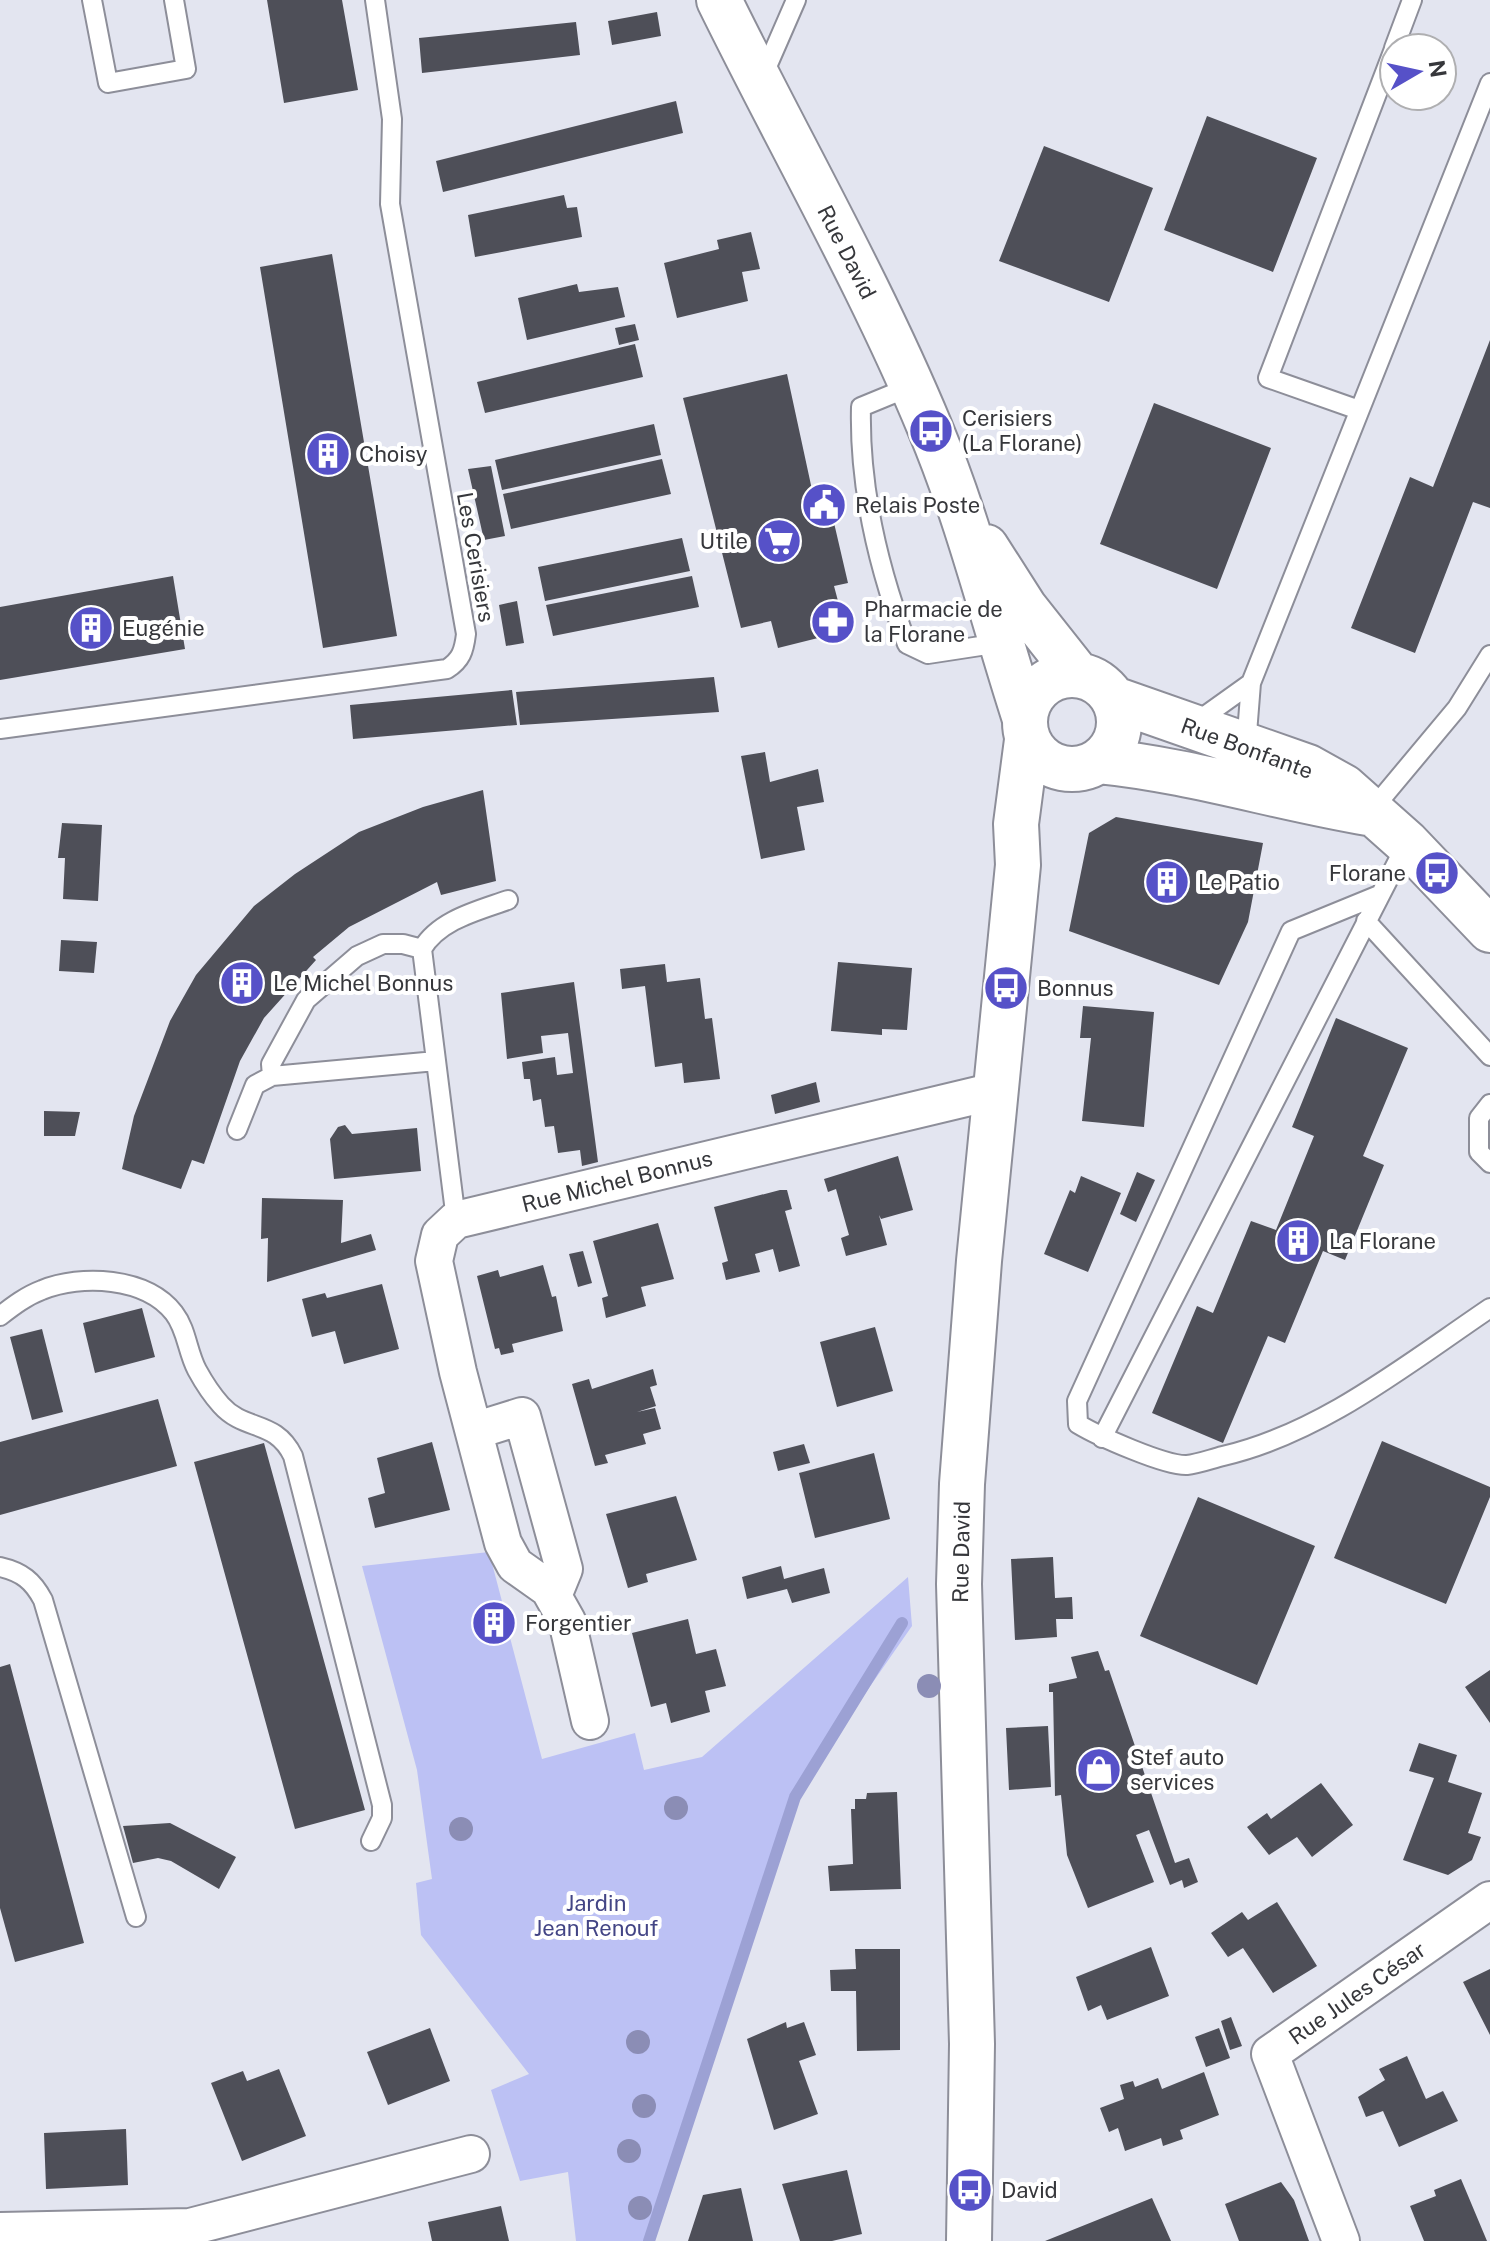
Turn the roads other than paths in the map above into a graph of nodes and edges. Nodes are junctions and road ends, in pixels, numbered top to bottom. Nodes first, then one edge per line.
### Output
1 (92, 0) edge
2 (174, 0) edge
3 (375, 0) edge
4 (719, 0) edge
5 (796, 0) edge
6 (1412, 0) edge
7 (1400, 32) edge
8 (760, 83) junction
9 (1490, 83) edge
10 (1378, 90) edge
11 (912, 386) junction
12 (1359, 410) junction
13 (963, 511) junction
14 (1000, 643) junction
15 (1490, 655) edge
16 (1078, 675) junction
17 (1251, 683) junction
18 (1114, 699) junction
19 (1188, 726) junction
20 (1026, 728) junction
21 (0, 729) edge
22 (1234, 755) junction
23 (1084, 765) junction
24 (1167, 770) junction
25 (1369, 813) junction
26 (1407, 843) junction
27 (1018, 865) junction
28 (1379, 895) junction
29 (508, 900) dead end
30 (1366, 921) junction
31 (1490, 930) edge
32 (422, 949) junction
33 (1490, 1056) edge
34 (436, 1061) junction
35 (272, 1076) junction
36 (995, 1091) junction
37 (1490, 1104) edge
38 (237, 1130) dead end
39 (1490, 1163) edge
40 (456, 1220) junction
41 (1490, 1308) edge
42 (0, 1316) edge
43 (474, 1431) junction
44 (1102, 1438) junction
45 (0, 1567) edge
46 (553, 1596) junction
47 (590, 1721) dead end
48 (371, 1841) dead end
49 (1490, 1900) edge
50 (136, 1917) dead end
51 (471, 2154) dead end
52 (20, 2234) edge
53 (969, 2241) edge
54 (1341, 2241) edge

1 - 2 lane
3 - 21 lane, Les Cerisiers
4 - 8 main road, Rue David
5 - 8 lane
6 - 7 lane
8 - 11 main road, Rue David
9 - 12 lane
10 - 12 lane
11 - 13 main road, Rue David
11 - 14 lane
12 - 17 lane
13 - 14 main road, Rue David
13 - 16 main road, Rue David
14 - 20 main road, Rue David
15 - 25 lane
16 - 18 main road
16 - 20 main road
17 - 19 lane
17 - 22 lane
18 - 19 main road, Rue Bonfante
18 - 23 main road
19 - 22 main road, Rue Bonfante
20 - 23 main road
20 - 27 main road, Rue David
22 - 24 lane
22 - 25 main road, Rue Bonfante
23 - 24 main road, Rue Bonfante
23 - 27 main road, Rue David
24 - 25 main road, Rue Bonfante
25 - 26 main road, Rue Bonfante
26 - 28 lane
26 - 31 main road, Rue Bonfante
27 - 36 main road, Rue David
28 - 30 lane
28 - 44 lane
29 - 32 lane
30 - 33 lane
30 - 44 lane
32 - 34 lane
32 - 35 lane
34 - 35 lane
34 - 40 lane
35 - 38 lane
36 - 40 street, Rue Michel Bonnus
36 - 53 main road, Rue David
37 - 39 lane
40 - 43 street
41 - 44 lane
42 - 48 lane
43 - 46 street
43 - 46 street
45 - 50 lane
46 - 47 street
49 - 54 street, Rue Jules César
51 - 52 street

